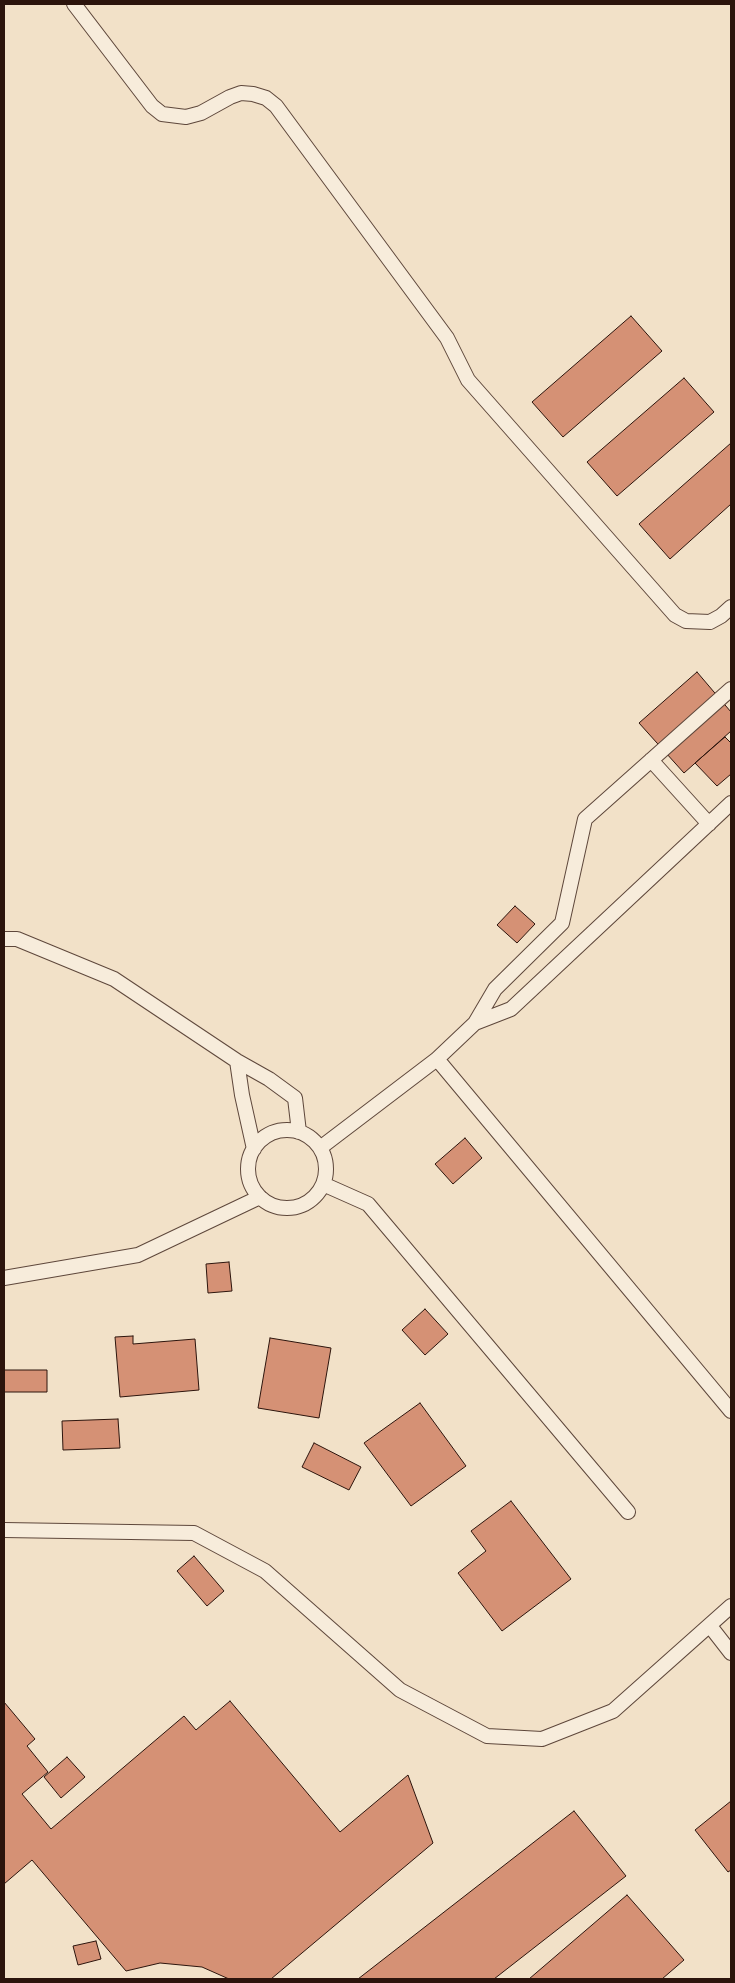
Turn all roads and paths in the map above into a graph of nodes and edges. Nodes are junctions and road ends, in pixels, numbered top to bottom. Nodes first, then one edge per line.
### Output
1 (74, 4) edge
2 (731, 607) edge
3 (731, 689) edge
4 (651, 760) junction
5 (731, 803) edge
6 (709, 824) junction
7 (4, 939) edge
8 (475, 1023) junction
9 (437, 1059) junction
10 (238, 1061) junction
11 (300, 1132) junction
12 (320, 1148) junction
13 (254, 1149) junction
14 (323, 1184) junction
15 (260, 1197) junction
16 (4, 1278) edge
17 (731, 1411) edge
18 (628, 1512) dead end
19 (4, 1530) edge
20 (731, 1606) edge
21 (710, 1626) junction
22 (731, 1653) edge

1 - 2 lane
3 - 4 lane
4 - 6 lane
4 - 8 lane
5 - 6 lane
6 - 8 lane
7 - 10 lane
8 - 9 lane
9 - 12 lane
9 - 17 lane
10 - 11 lane
10 - 13 lane
11 - 12 lane
11 - 13 lane
12 - 14 lane
13 - 15 lane
14 - 15 lane
14 - 18 lane
15 - 16 lane
19 - 21 lane
20 - 21 lane
21 - 22 lane

